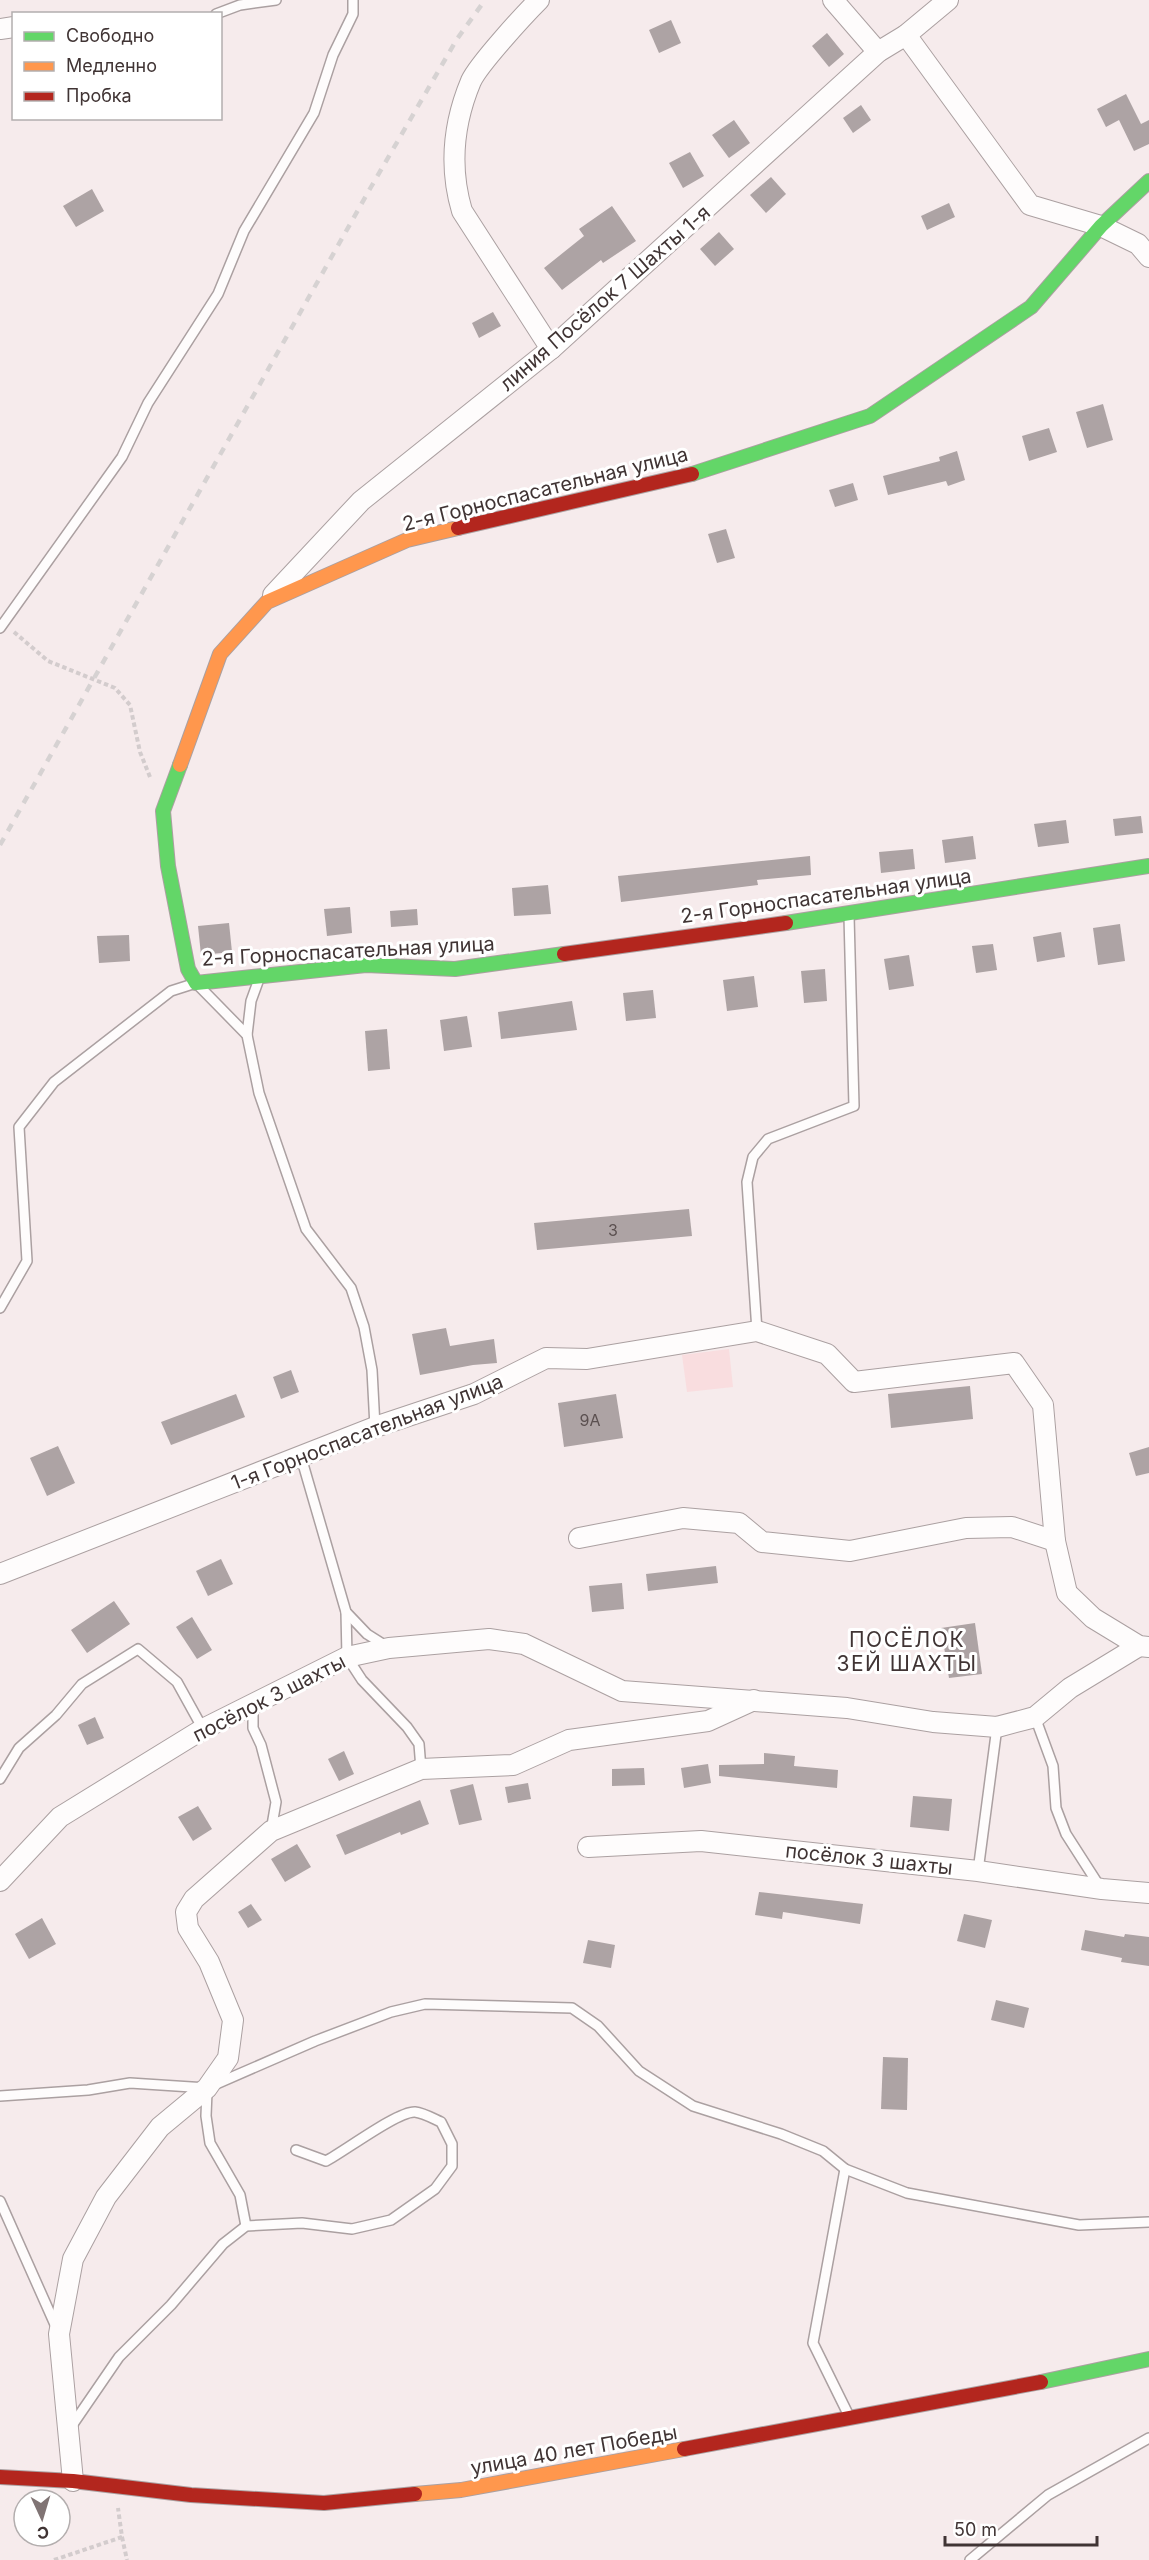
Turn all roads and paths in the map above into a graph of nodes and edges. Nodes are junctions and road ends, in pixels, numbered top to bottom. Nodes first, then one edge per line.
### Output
1 (276, 0) edge
2 (353, 0) edge
3 (539, 0) edge
4 (833, 0) edge
5 (948, 0) edge
6 (222, 12) edge
7 (906, 35) junction
8 (878, 52) junction
9 (1149, 181) edge
10 (1101, 226) junction
11 (1149, 257) edge
12 (551, 349) junction
13 (267, 602) junction
14 (2, 626) edge
15 (152, 781) dead end
16 (1149, 866) edge
17 (849, 914) junction
18 (259, 978) junction
19 (196, 983) junction
20 (247, 1035) junction
21 (0, 1308) edge
22 (757, 1331) junction
23 (375, 1427) junction
24 (301, 1457) junction
25 (579, 1539) dead end
26 (1055, 1541) junction
27 (0, 1574) edge
28 (346, 1612) junction
29 (1144, 1646) edge
30 (389, 1648) junction
31 (347, 1657) junction
32 (754, 1700) junction
33 (253, 1704) junction
34 (1035, 1717) junction
35 (997, 1727) junction
36 (202, 1729) junction
37 (421, 1769) junction
38 (0, 1779) edge
39 (271, 1831) junction
40 (588, 1847) dead end
41 (978, 1871) junction
42 (0, 1881) edge
43 (1102, 1889) junction
44 (1149, 1893) edge
45 (207, 2088) junction
46 (0, 2096) edge
47 (296, 2150) dead end
48 (845, 2169) junction
49 (0, 2200) edge
50 (1149, 2222) edge
51 (246, 2226) junction
52 (59, 2334) junction
53 (1149, 2359) edge
54 (851, 2419) junction
55 (68, 2431) junction
56 (1149, 2438) edge
57 (0, 2477) edge
58 (73, 2481) junction
59 (116, 2486) junction
60 (122, 2537) junction
61 (54, 2560) edge
62 (127, 2560) edge
63 (970, 2560) edge

1 - 6 lane
2 - 14 lane
3 - 12 street
4 - 8 street
5 - 7 street, линия Посёлок 7 Шахты 1-я
7 - 8 street, линия Посёлок 7 Шахты 1-я
7 - 10 street
8 - 12 street, линия Посёлок 7 Шахты 1-я
9 - 10 street, 2-я Горноспасательная улица
10 - 11 street
10 - 13 street, 2-я Горноспасательная улица
12 - 13 street, линия Посёлок 7 Шахты 1-я
13 - 19 street, 2-я Горноспасательная улица
14 - 15 path
16 - 17 street, 2-я Горноспасательная улица
17 - 18 street, 2-я Горноспасательная улица
17 - 22 lane
18 - 19 street, 2-я Горноспасательная улица
18 - 20 lane
19 - 20 lane
19 - 21 lane
20 - 23 lane
22 - 23 street, 1-я Горноспасательная улица
22 - 26 street, 1-я Горноспасательная улица
23 - 24 street, 1-я Горноспасательная улица
24 - 27 street, 1-я Горноспасательная улица
24 - 28 lane
25 - 26 street
26 - 29 street
28 - 30 lane
28 - 31 lane
29 - 34 street, посёлок 3 шахты
30 - 31 street, посёлок 3 шахты
30 - 32 street, посёлок 3 шахты
31 - 33 street, посёлок 3 шахты
31 - 37 lane
32 - 35 street, посёлок 3 шахты
32 - 37 street, посёлок 3 шахты
33 - 36 street, посёлок 3 шахты
33 - 39 lane
34 - 35 street, посёлок 3 шахты
34 - 43 lane
35 - 41 lane
36 - 38 lane
36 - 42 street, посёлок 3 шахты
37 - 39 street, посёлок 3 шахты
39 - 45 street, посёлок 3 шахты
40 - 41 street, посёлок 3 шахты
41 - 43 street, посёлок 3 шахты
43 - 44 street, посёлок 3 шахты
45 - 46 lane
45 - 48 lane
45 - 51 lane
45 - 52 street
47 - 51 lane
48 - 50 lane
48 - 54 lane
49 - 52 lane
51 - 55 lane
52 - 55 street
53 - 54 street, улица 40 лет Победы
54 - 59 street, улица 40 лет Победы
55 - 58 street
56 - 63 lane
57 - 58 street, улица 40 лет Победы
58 - 59 street, улица 40 лет Победы
59 - 60 path
60 - 61 path
60 - 62 path

